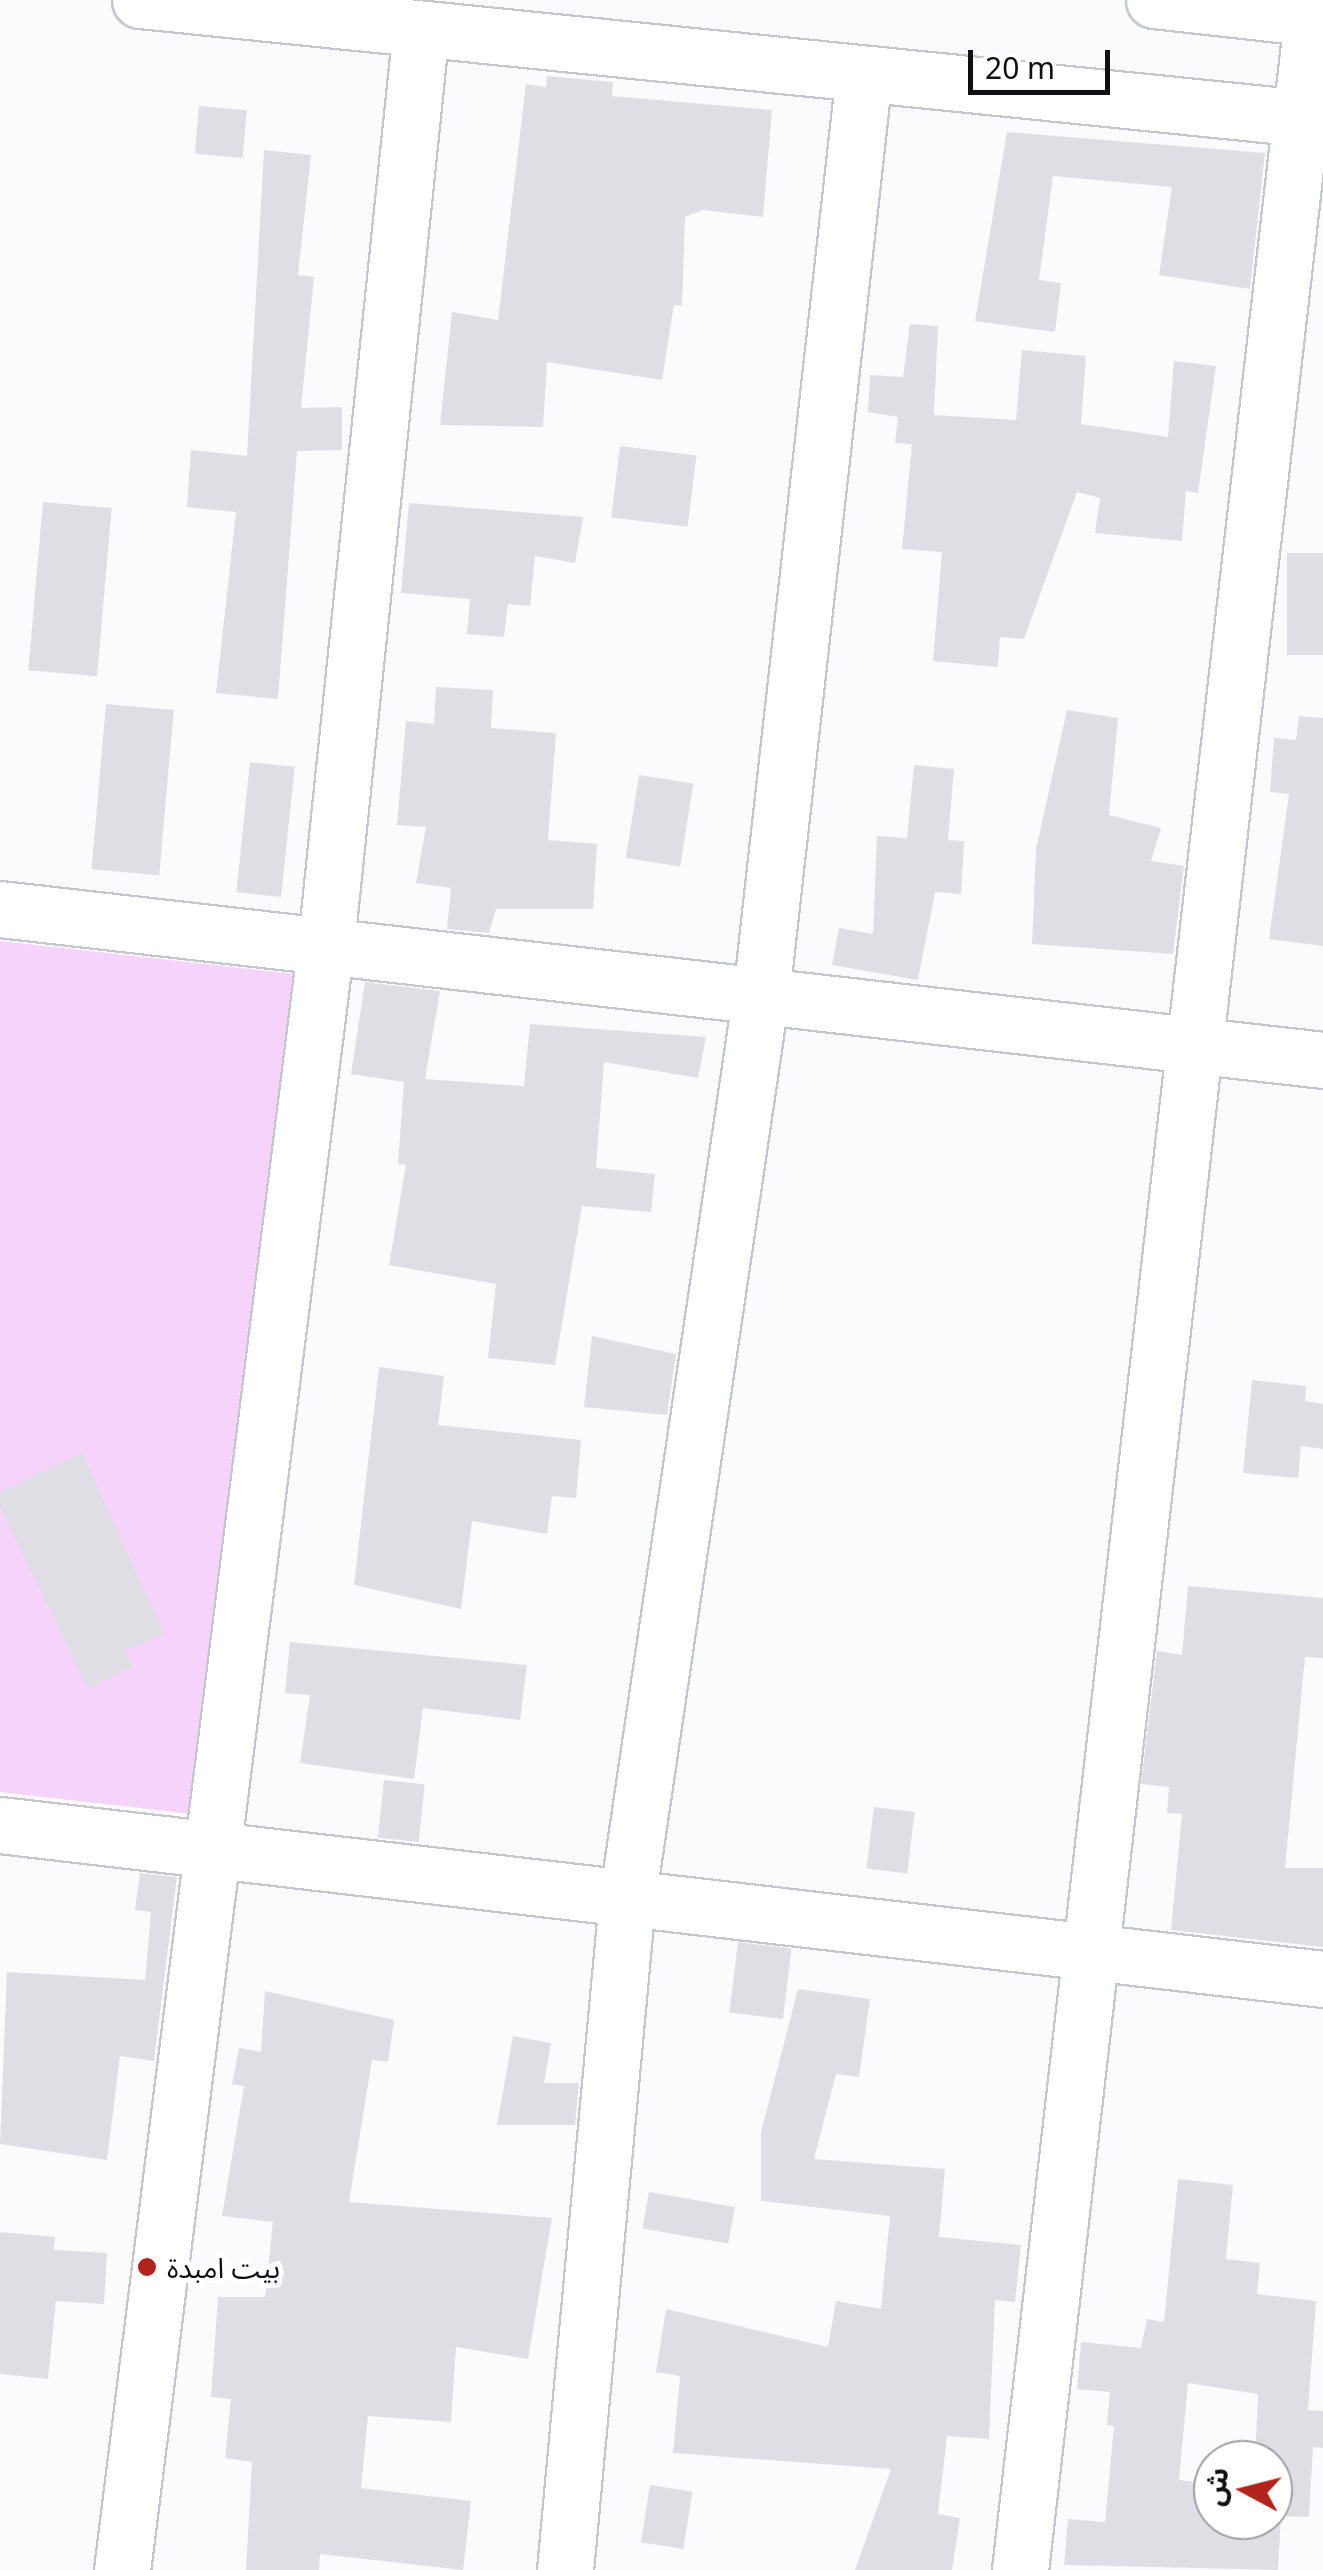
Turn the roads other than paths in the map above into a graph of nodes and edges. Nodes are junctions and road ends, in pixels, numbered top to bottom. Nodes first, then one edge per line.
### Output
1 (140, 0) edge
2 (1154, 0) edge
3 (1318, 18) edge
4 (421, 29) junction
5 (864, 74) junction
6 (1312, 119) edge
7 (0, 909) edge
8 (326, 944) junction
9 (761, 994) junction
10 (1198, 1048) junction
11 (1323, 1060) edge
12 (0, 1825) edge
13 (216, 1849) junction
14 (628, 1900) junction
15 (1089, 1953) junction
16 (1323, 1979) edge
17 (122, 2570) edge
18 (565, 2570) edge
19 (1020, 2570) edge

1 - 4 street
2 - 3 street
3 - 6 street
4 - 5 street
4 - 8 street
5 - 6 street
5 - 9 street
6 - 10 street
7 - 8 street
8 - 9 street
8 - 13 street
9 - 10 street
9 - 14 street
10 - 11 street
10 - 15 street
12 - 13 street
13 - 14 street
13 - 17 street
14 - 15 street
14 - 18 street
15 - 16 street
15 - 19 street

